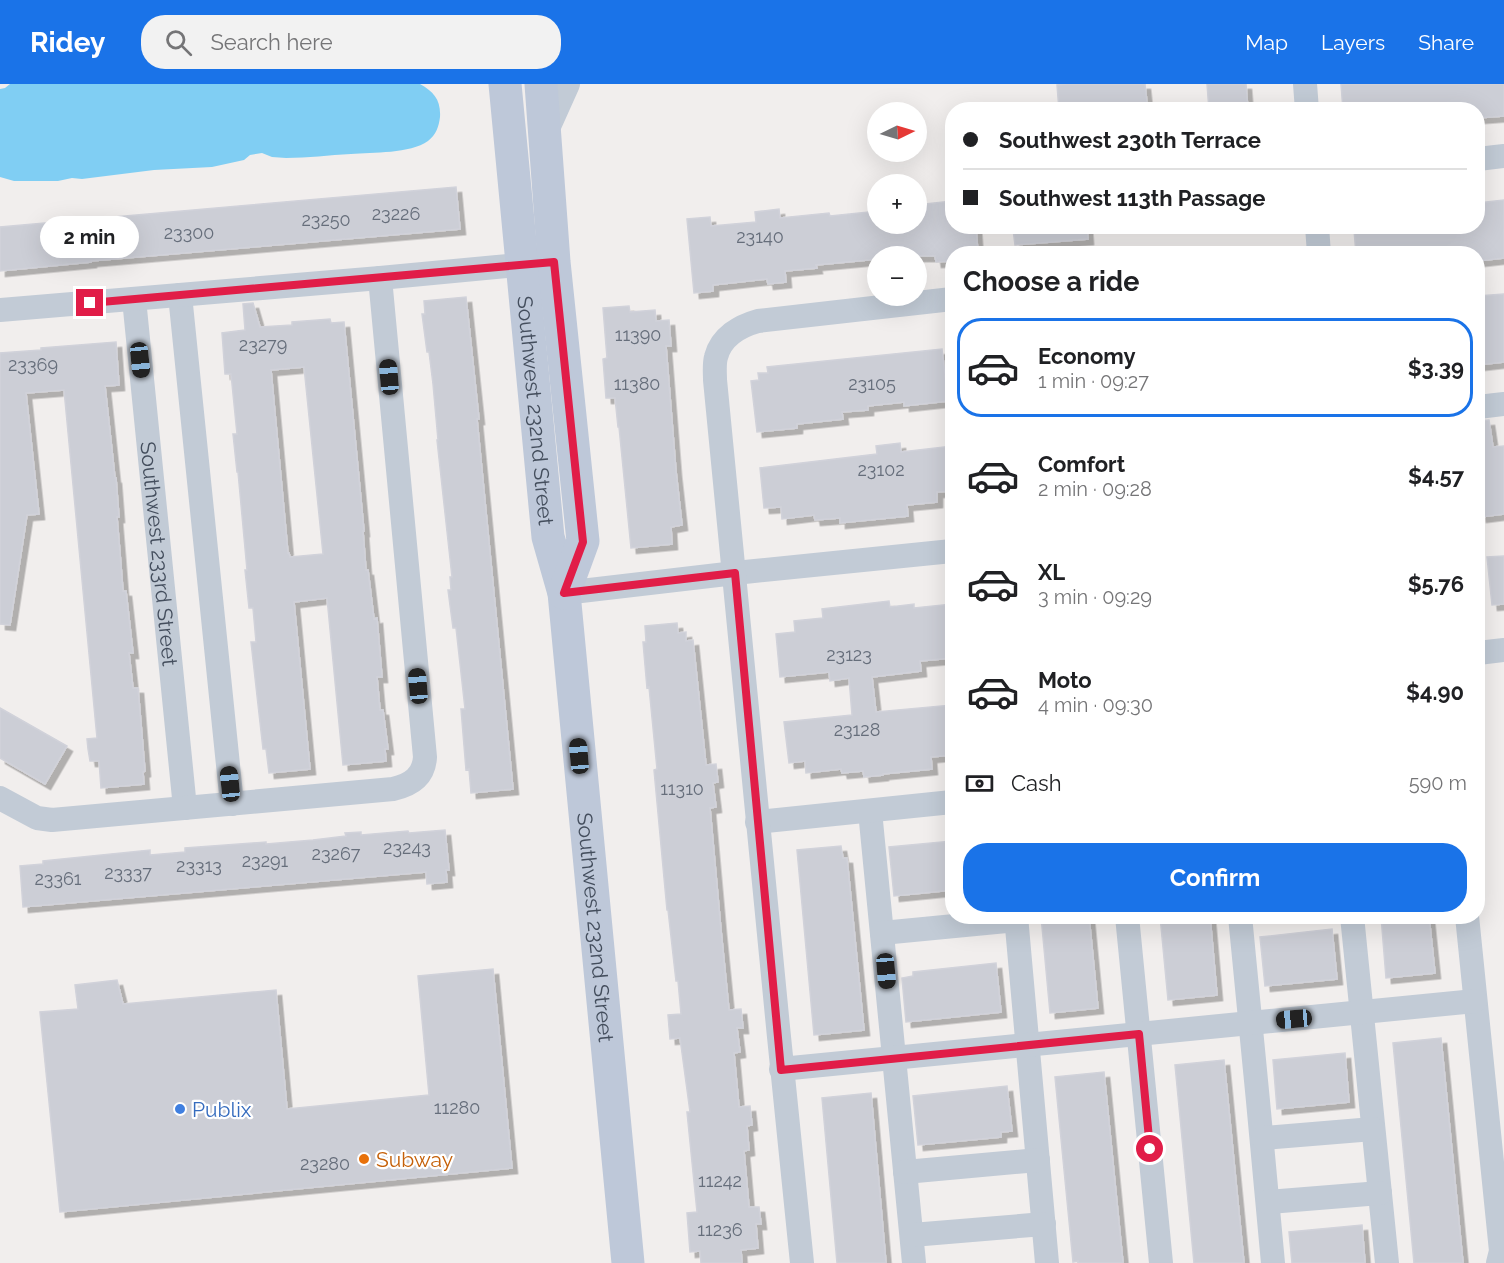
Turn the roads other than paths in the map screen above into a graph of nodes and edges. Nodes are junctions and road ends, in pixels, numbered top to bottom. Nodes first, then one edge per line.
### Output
1 (505, 84) edge
2 (541, 84) edge
3 (568, 84) edge
4 (1305, 84) edge
5 (1306, 102) edge
6 (545, 135) junction
7 (1504, 156) edge
8 (1485, 158) edge
9 (538, 263) junction
10 (380, 278) junction
11 (180, 295) junction
12 (134, 299) junction
13 (945, 300) edge
14 (0, 310) edge
15 (1504, 404) edge
16 (1485, 406) edge
17 (945, 552) edge
18 (735, 573) junction
19 (564, 593) junction
20 (1504, 650) edge
21 (1485, 652) edge
22 (0, 798) edge
23 (945, 803) edge
24 (232, 804) junction
25 (185, 808) junction
26 (870, 811) junction
27 (757, 822) junction
28 (962, 924) edge
29 (1017, 924) edge
30 (1128, 924) edge
31 (1241, 924) edge
32 (1353, 924) edge
33 (1468, 924) edge
34 (882, 933) junction
35 (1475, 1001) junction
36 (1361, 1012) junction
37 (1250, 1023) junction
38 (1139, 1034) junction
39 (1028, 1045) junction
40 (894, 1059) junction
41 (781, 1070) junction
42 (1373, 1129) junction
43 (1263, 1138) junction
44 (1038, 1160) junction
45 (905, 1172) junction
46 (1380, 1193) junction
47 (1268, 1202) junction
48 (1044, 1224) junction
49 (912, 1235) junction
50 (628, 1263) edge
51 (801, 1263) edge
52 (914, 1263) edge
53 (1047, 1263) edge
54 (1161, 1263) edge
55 (1273, 1263) edge
56 (1387, 1263) edge
57 (1498, 1263) edge

1 - 9 street, Southwest 232nd Street
2 - 6 street, Southwest 232nd Street
3 - 6 street
4 - 5 street
6 - 9 street, Southwest 232nd Street
7 - 8 street
9 - 10 street
9 - 19 street, Southwest 232nd Street
10 - 11 street
10 - 24 street
11 - 12 street
11 - 24 street
12 - 14 street
12 - 25 street, Southwest 233rd Street
13 - 18 street
15 - 16 street
17 - 18 street
18 - 19 street
18 - 27 street
19 - 50 street, Southwest 232nd Street
20 - 21 street
22 - 25 street
23 - 26 street
24 - 25 street
26 - 27 street
26 - 34 street
27 - 41 street
28 - 34 street
29 - 39 street
30 - 38 street
31 - 37 street
32 - 36 street
33 - 35 street
34 - 40 street
35 - 36 street
35 - 57 street
36 - 37 street
36 - 42 street
37 - 38 street
37 - 43 street
38 - 39 street
38 - 54 street
39 - 40 street
39 - 44 street
40 - 41 street
40 - 45 street
41 - 51 street
42 - 43 street
42 - 46 street
43 - 47 street
44 - 45 street
44 - 48 street
45 - 49 street
46 - 47 street
46 - 56 street
47 - 55 street
48 - 49 street
48 - 53 street
49 - 52 street

